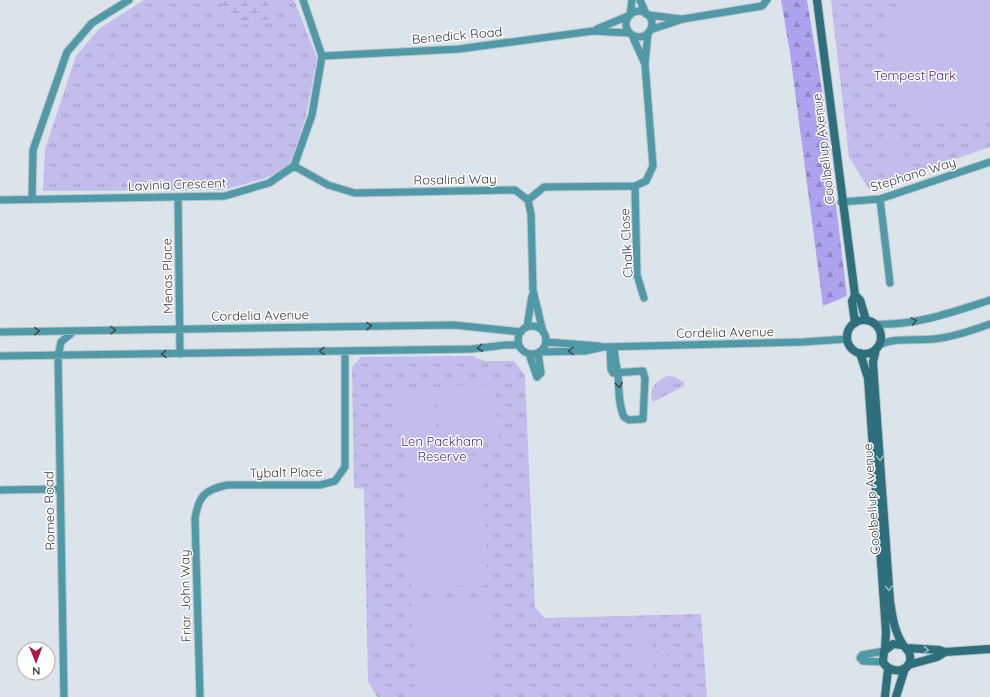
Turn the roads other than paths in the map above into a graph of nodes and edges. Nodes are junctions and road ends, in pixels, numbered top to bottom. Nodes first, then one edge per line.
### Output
1 (129, 0) edge
2 (303, 0) edge
3 (632, 0) edge
4 (640, 0) edge
5 (767, 0) edge
6 (817, 0) edge
7 (647, 14) junction
8 (629, 15) junction
9 (683, 19) junction
10 (593, 31) junction
11 (649, 32) junction
12 (631, 34) junction
13 (322, 56) junction
14 (645, 64) junction
15 (990, 162) edge
16 (294, 166) junction
17 (635, 186) junction
18 (178, 198) junction
19 (32, 199) junction
20 (880, 199) junction
21 (0, 200) edge
22 (528, 200) junction
23 (841, 202) junction
24 (890, 283) dead end
25 (533, 290) junction
26 (855, 295) junction
27 (644, 298) dead end
28 (990, 300) edge
29 (866, 320) junction
30 (855, 323) junction
31 (875, 324) junction
32 (990, 324) edge
33 (180, 329) junction
34 (524, 330) junction
35 (74, 331) junction
36 (0, 332) edge
37 (543, 332) junction
38 (847, 339) junction
39 (546, 342) junction
40 (519, 345) junction
41 (609, 347) junction
42 (877, 347) junction
43 (345, 351) junction
44 (539, 352) junction
45 (860, 353) junction
46 (180, 354) junction
47 (529, 354) junction
48 (0, 356) edge
49 (58, 356) junction
50 (618, 373) junction
51 (0, 490) edge
52 (60, 490) junction
53 (202, 495) joint
54 (884, 562) junction
55 (904, 646) junction
56 (990, 649) edge
57 (885, 650) junction
58 (945, 652) junction
59 (883, 662) junction
60 (907, 667) junction
61 (888, 669) junction
62 (64, 697) edge
63 (200, 697) edge
64 (885, 697) edge
65 (896, 697) edge

1 - 19 street
2 - 13 street
3 - 8 street
4 - 7 street
5 - 9 street
6 - 23 street, Coolbellup Avenue
7 - 8 street
7 - 9 street
7 - 11 street
8 - 10 street
8 - 12 street
9 - 11 street
10 - 12 street
10 - 13 street, Benedick Road
11 - 12 street
11 - 14 street
12 - 14 street
13 - 16 street
14 - 17 street
15 - 20 street, Stephano Way
16 - 18 street, Lavinia Crescent
16 - 22 street, Rosalind Way
17 - 22 street
17 - 27 street, Chalk Close
18 - 19 street, Lavinia Crescent
18 - 33 street, Menas Place
19 - 21 street, Lavinia Crescent
20 - 23 street, Stephano Way
20 - 24 street
22 - 25 street
23 - 26 street, Coolbellup Avenue
25 - 34 street
25 - 37 street
26 - 29 street, Coolbellup Avenue
26 - 30 street, Coolbellup Avenue
31 -> 28 street
29 - 30 street
29 - 31 street
30 - 38 street
31 - 42 street
32 - 42 street
33 -> 34 street, Cordelia Avenue
35 -> 33 street, Cordelia Avenue
33 - 46 street, Menas Place
34 - 37 street
34 - 40 street
36 -> 35 street, Cordelia Avenue
35 - 49 street, Romeo Road
37 - 39 street
38 - 41 street, Cordelia Avenue
38 - 45 street
39 - 41 street
39 - 44 street
40 -> 43 street
40 - 47 street
41 -> 44 street
41 - 50 street
42 - 45 street
42 -> 54 street, Coolbellup Avenue
43 -> 46 street
43 - 53 street, Tybalt Place
44 - 47 street
44 - 47 street
45 - 54 street, Coolbellup Avenue
46 -> 49 street
48 - 49 street
49 - 52 street, Romeo Road
50 -> 50 street
51 - 52 street
52 - 62 street, Romeo Road
53 - 63 street, Friar John Way
54 -> 55 street, Coolbellup Avenue
54 - 57 street, Coolbellup Avenue
55 - 57 street
55 -> 58 street
55 - 60 street
56 - 58 street
57 - 59 street
57 - 59 street
58 - 60 street
59 - 61 street
60 - 61 street
60 - 65 street
61 - 64 street

